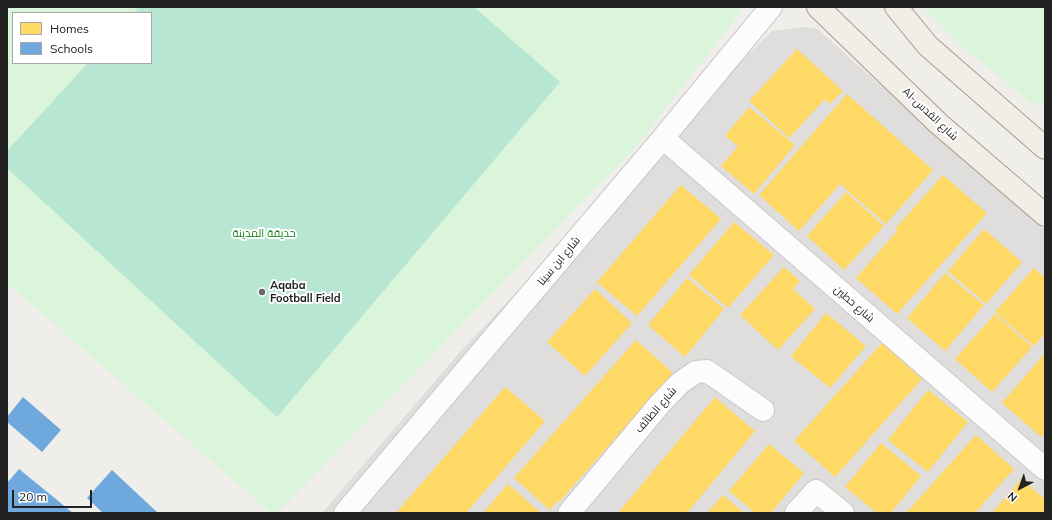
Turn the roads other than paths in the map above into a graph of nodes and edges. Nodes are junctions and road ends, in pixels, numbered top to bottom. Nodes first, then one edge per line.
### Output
1 (771, 7) edge
2 (818, 7) edge
3 (896, 7) edge
4 (663, 138) junction
5 (1045, 148) edge
6 (1045, 215) edge
7 (763, 410) dead end
8 (1045, 469) edge
9 (345, 513) edge
10 (569, 513) edge
11 (796, 513) edge
12 (843, 513) edge

1 - 4 street, شارع ابن سينا
2 - 6 main road, Al-شارع القدس
3 - 5 main road
4 - 8 street, شارع حطين
4 - 9 street, شارع ابن سينا
7 - 10 street, شارع الطائف
11 - 12 street

